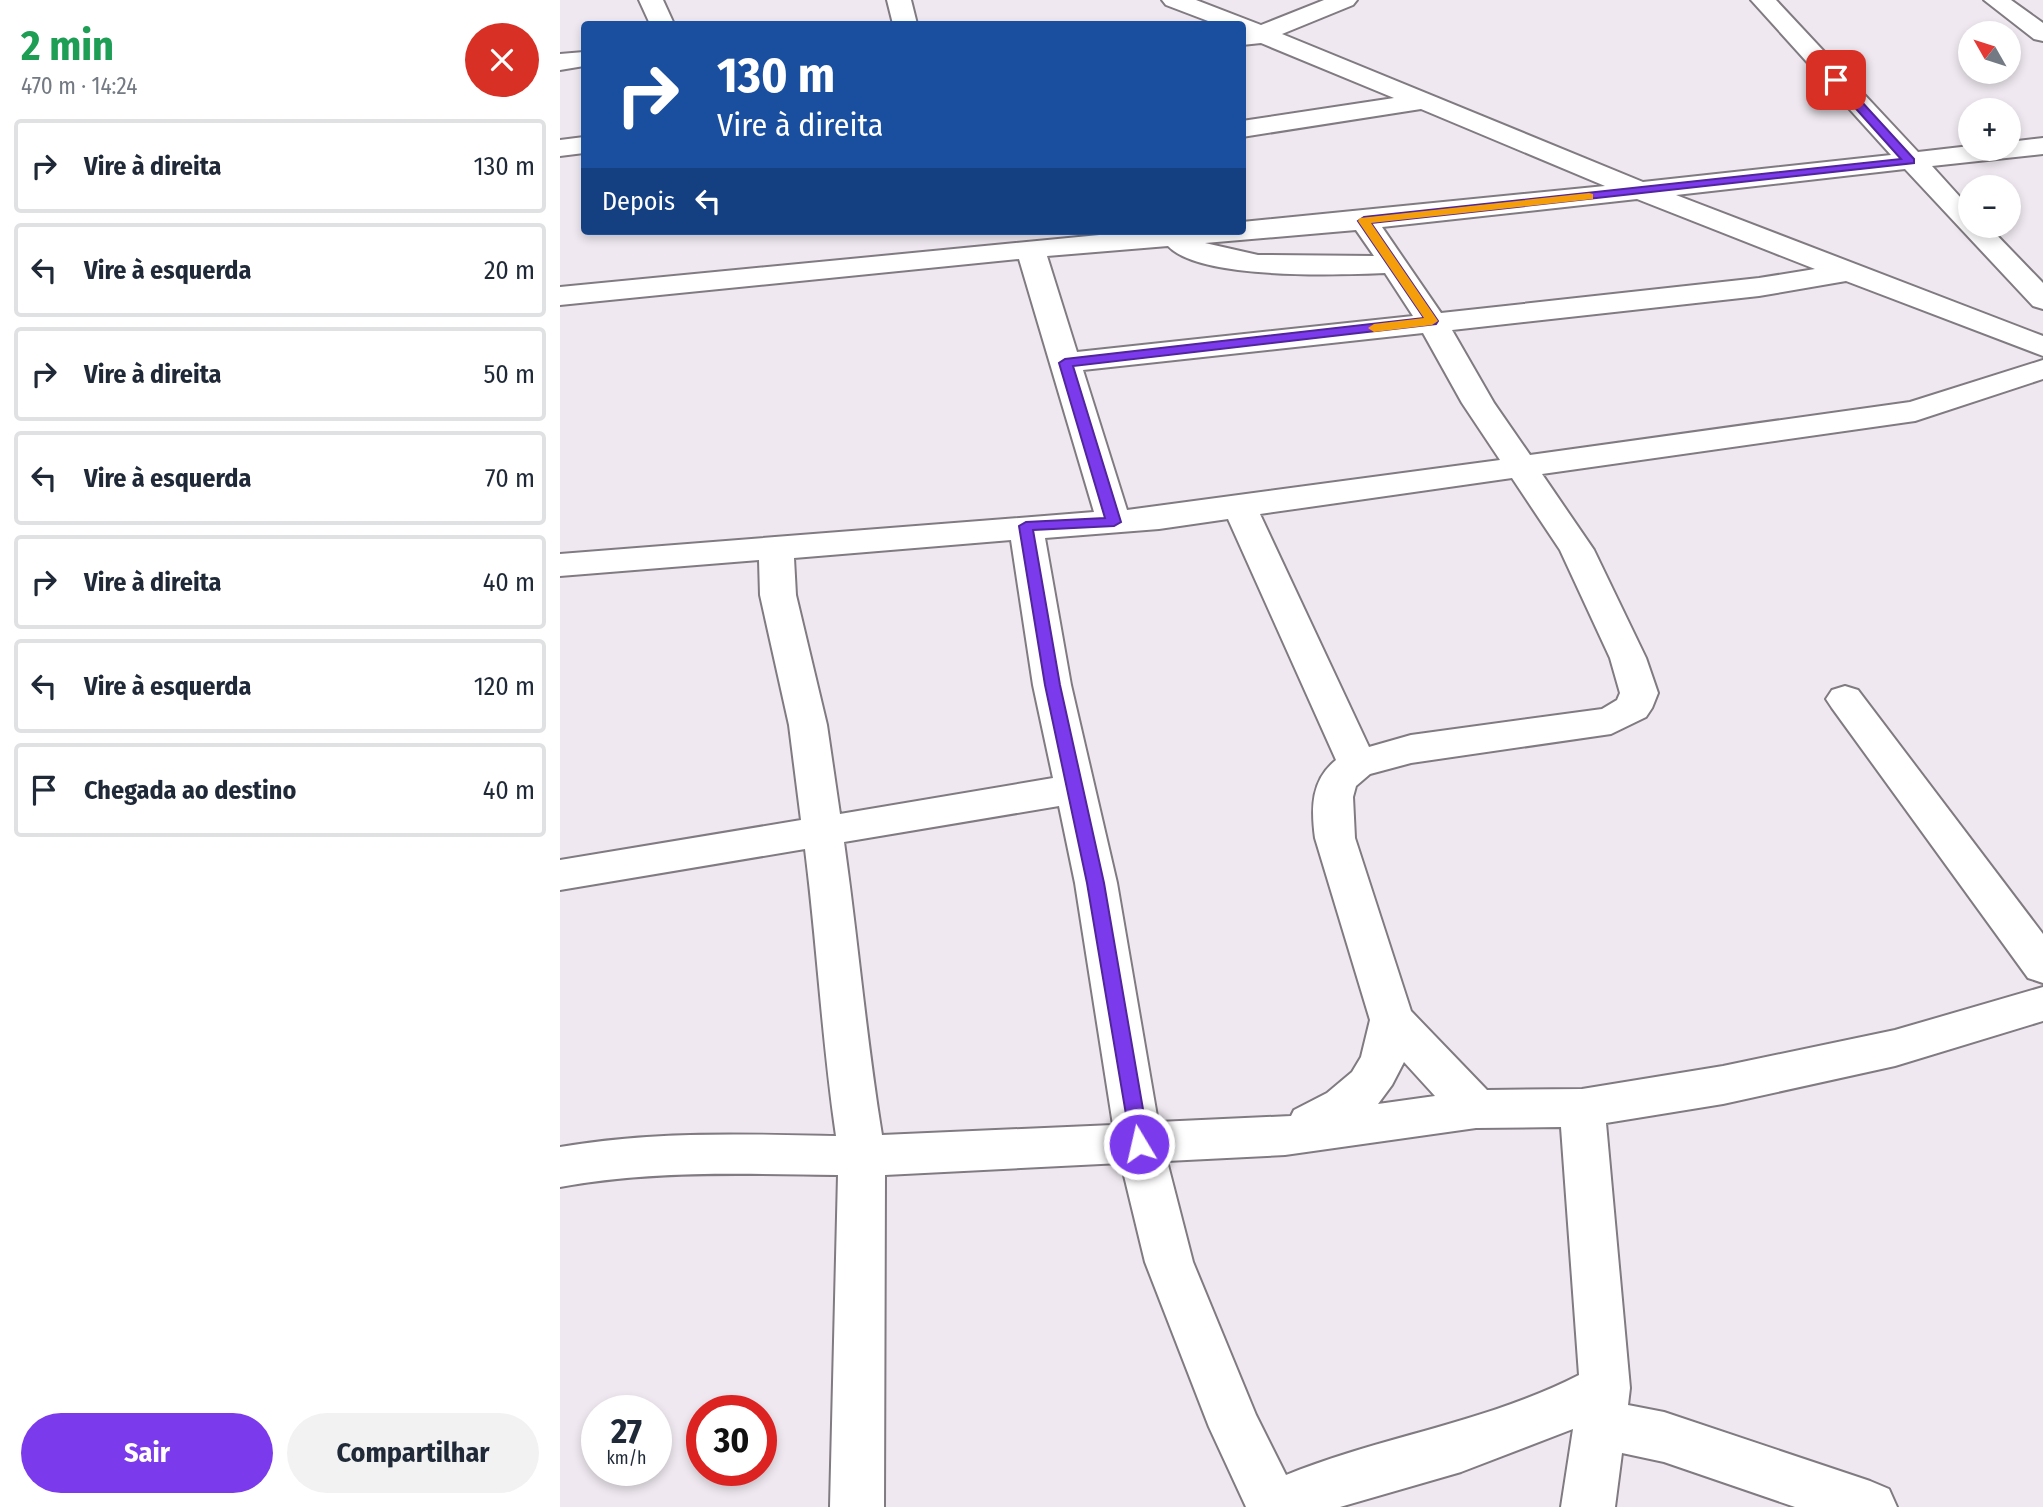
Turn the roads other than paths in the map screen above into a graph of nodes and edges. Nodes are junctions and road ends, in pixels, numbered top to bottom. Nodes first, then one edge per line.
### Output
1 (651, 0) edge
2 (899, 0) edge
3 (1174, 0) edge
4 (1345, 0) edge
5 (1763, 0) edge
6 (1996, 0) edge
7 (661, 21) edge
8 (904, 21) edge
9 (1223, 21) edge
10 (1246, 31) edge
11 (2043, 34) edge
12 (581, 59) edge
13 (560, 62) edge
14 (1424, 101) junction
15 (1246, 128) edge
16 (581, 145) edge
17 (560, 148) edge
18 (2029, 148) edge
19 (1910, 161) junction
20 (2043, 163) edge
21 (1641, 191) junction
22 (1958, 211) edge
23 (1364, 221) junction
24 (1246, 231) edge
25 (1158, 235) edge
26 (1169, 235) edge
27 (1983, 238) edge
28 (969, 242) edge
29 (1030, 249) junction
30 (1395, 264) junction
31 (1846, 272) junction
32 (560, 296) edge
33 (2043, 300) edge
34 (1432, 321) junction
35 (2043, 346) edge
36 (1065, 363) junction
37 (2043, 369) edge
38 (1520, 467) junction
39 (1239, 506) junction
40 (1114, 522) junction
41 (1026, 526) junction
42 (776, 550) junction
43 (560, 565) edge
44 (1845, 699) dead end
45 (1357, 764) junction
46 (1075, 789) junction
47 (821, 832) junction
48 (560, 875) edge
49 (2043, 966) edge
50 (2043, 1004) edge
51 (1392, 1020) junction
52 (1583, 1108) junction
53 (1476, 1109) junction
54 (1285, 1136) junction
55 (1139, 1144) junction
56 (862, 1156) junction
57 (560, 1167) edge
58 (1602, 1406) junction
59 (857, 1507) edge
60 (1274, 1507) edge
61 (1588, 1507) edge
62 (1870, 1507) edge

1 - 7 street
2 - 8 street
3 - 9 street
4 - 10 street
5 - 19 street
6 - 11 street
10 - 14 street
12 - 13 street
14 - 15 street
14 - 21 street
16 - 17 street
18 - 19 street
18 - 20 street
19 - 21 street
19 - 22 street
21 - 23 street
21 - 31 street
23 - 24 street
23 - 30 street
25 - 29 street
26 - 30 street
27 - 33 street
28 - 29 street
28 - 32 street
29 - 36 street
30 - 34 street
31 - 34 street
31 - 35 street
34 - 36 street
34 - 38 street
36 - 40 street
37 - 38 street
38 - 39 street
38 - 45 street
39 - 40 street
39 - 45 street
40 - 41 street
41 - 42 street
41 - 46 street
42 - 43 street
42 - 47 street
44 - 49 street
45 - 51 street
46 - 47 street
46 - 55 street
47 - 48 street
47 - 56 street
50 - 52 street
51 - 53 street
51 - 54 street
52 - 53 street
52 - 58 street
53 - 54 street
54 - 55 street
55 - 56 street
55 - 60 street
56 - 57 street
56 - 59 street
58 - 60 street
58 - 61 street
58 - 62 street

